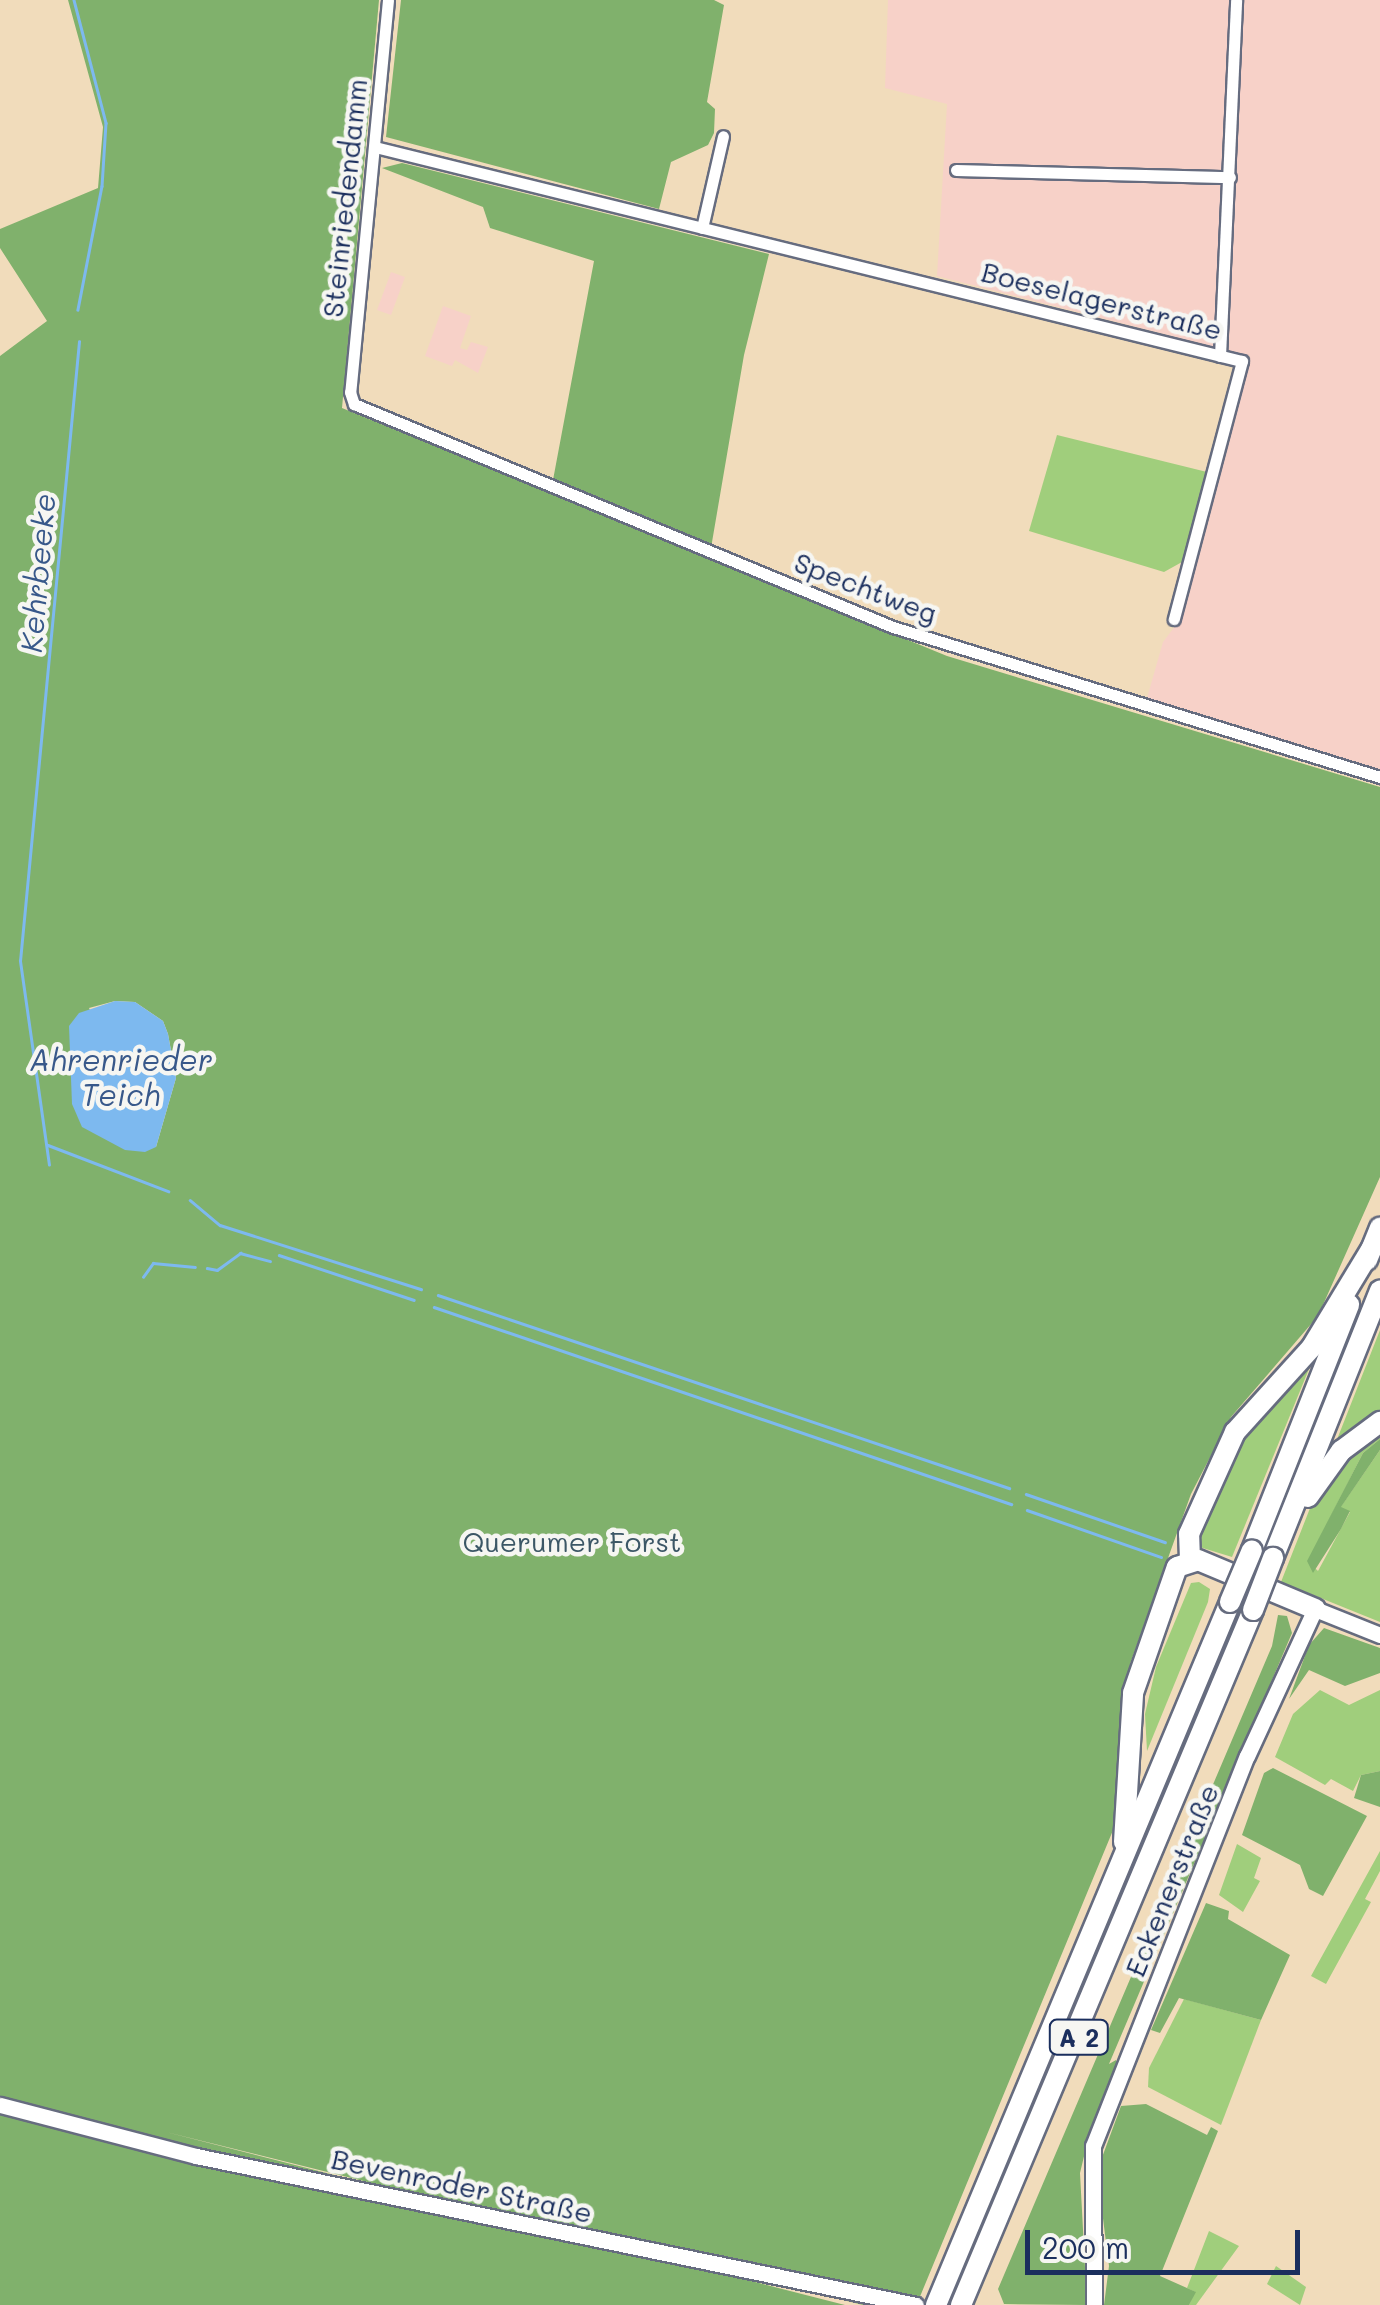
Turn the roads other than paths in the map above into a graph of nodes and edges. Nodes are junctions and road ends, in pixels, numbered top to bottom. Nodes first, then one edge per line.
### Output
1 (388, 0) edge
2 (1236, 0) edge
3 (722, 136) dead end
4 (375, 147) junction
5 (956, 170) dead end
6 (1230, 177) junction
7 (702, 228) junction
8 (1220, 356) junction
9 (352, 400) joint
10 (1174, 619) dead end
11 (1380, 777) edge
12 (1380, 1228) edge
13 (1372, 1248) junction
14 (1380, 1292) edge
15 (1380, 1422) edge
16 (1275, 1554) junction
17 (1190, 1560) junction
18 (1315, 1609) junction
19 (1380, 1635) edge
20 (1115, 1888) junction
21 (0, 2104) edge
22 (916, 2305) edge
23 (936, 2305) edge
24 (962, 2305) edge
25 (1094, 2305) edge

1 - 4 street, Steinriedendamm
2 - 6 street
3 - 7 street
4 - 7 street, Boeselagerstraße
4 - 9 street, Steinriedendamm
5 - 6 street
6 - 8 street
7 - 8 street, Boeselagerstraße
8 - 10 street, Boeselagerstraße
9 - 11 street, Spechtweg
12 - 13 highway, A 2
13 - 17 highway
13 - 20 highway, A 2, bridge
14 - 16 highway, A 2
15 - 16 highway
16 - 24 highway, A 2, bridge
17 - 18 highway
17 - 20 highway
18 - 19 main road
18 - 25 main road, Eckenerstraße
20 - 23 highway, A 2
21 - 22 main road, Bevenroder Straße

